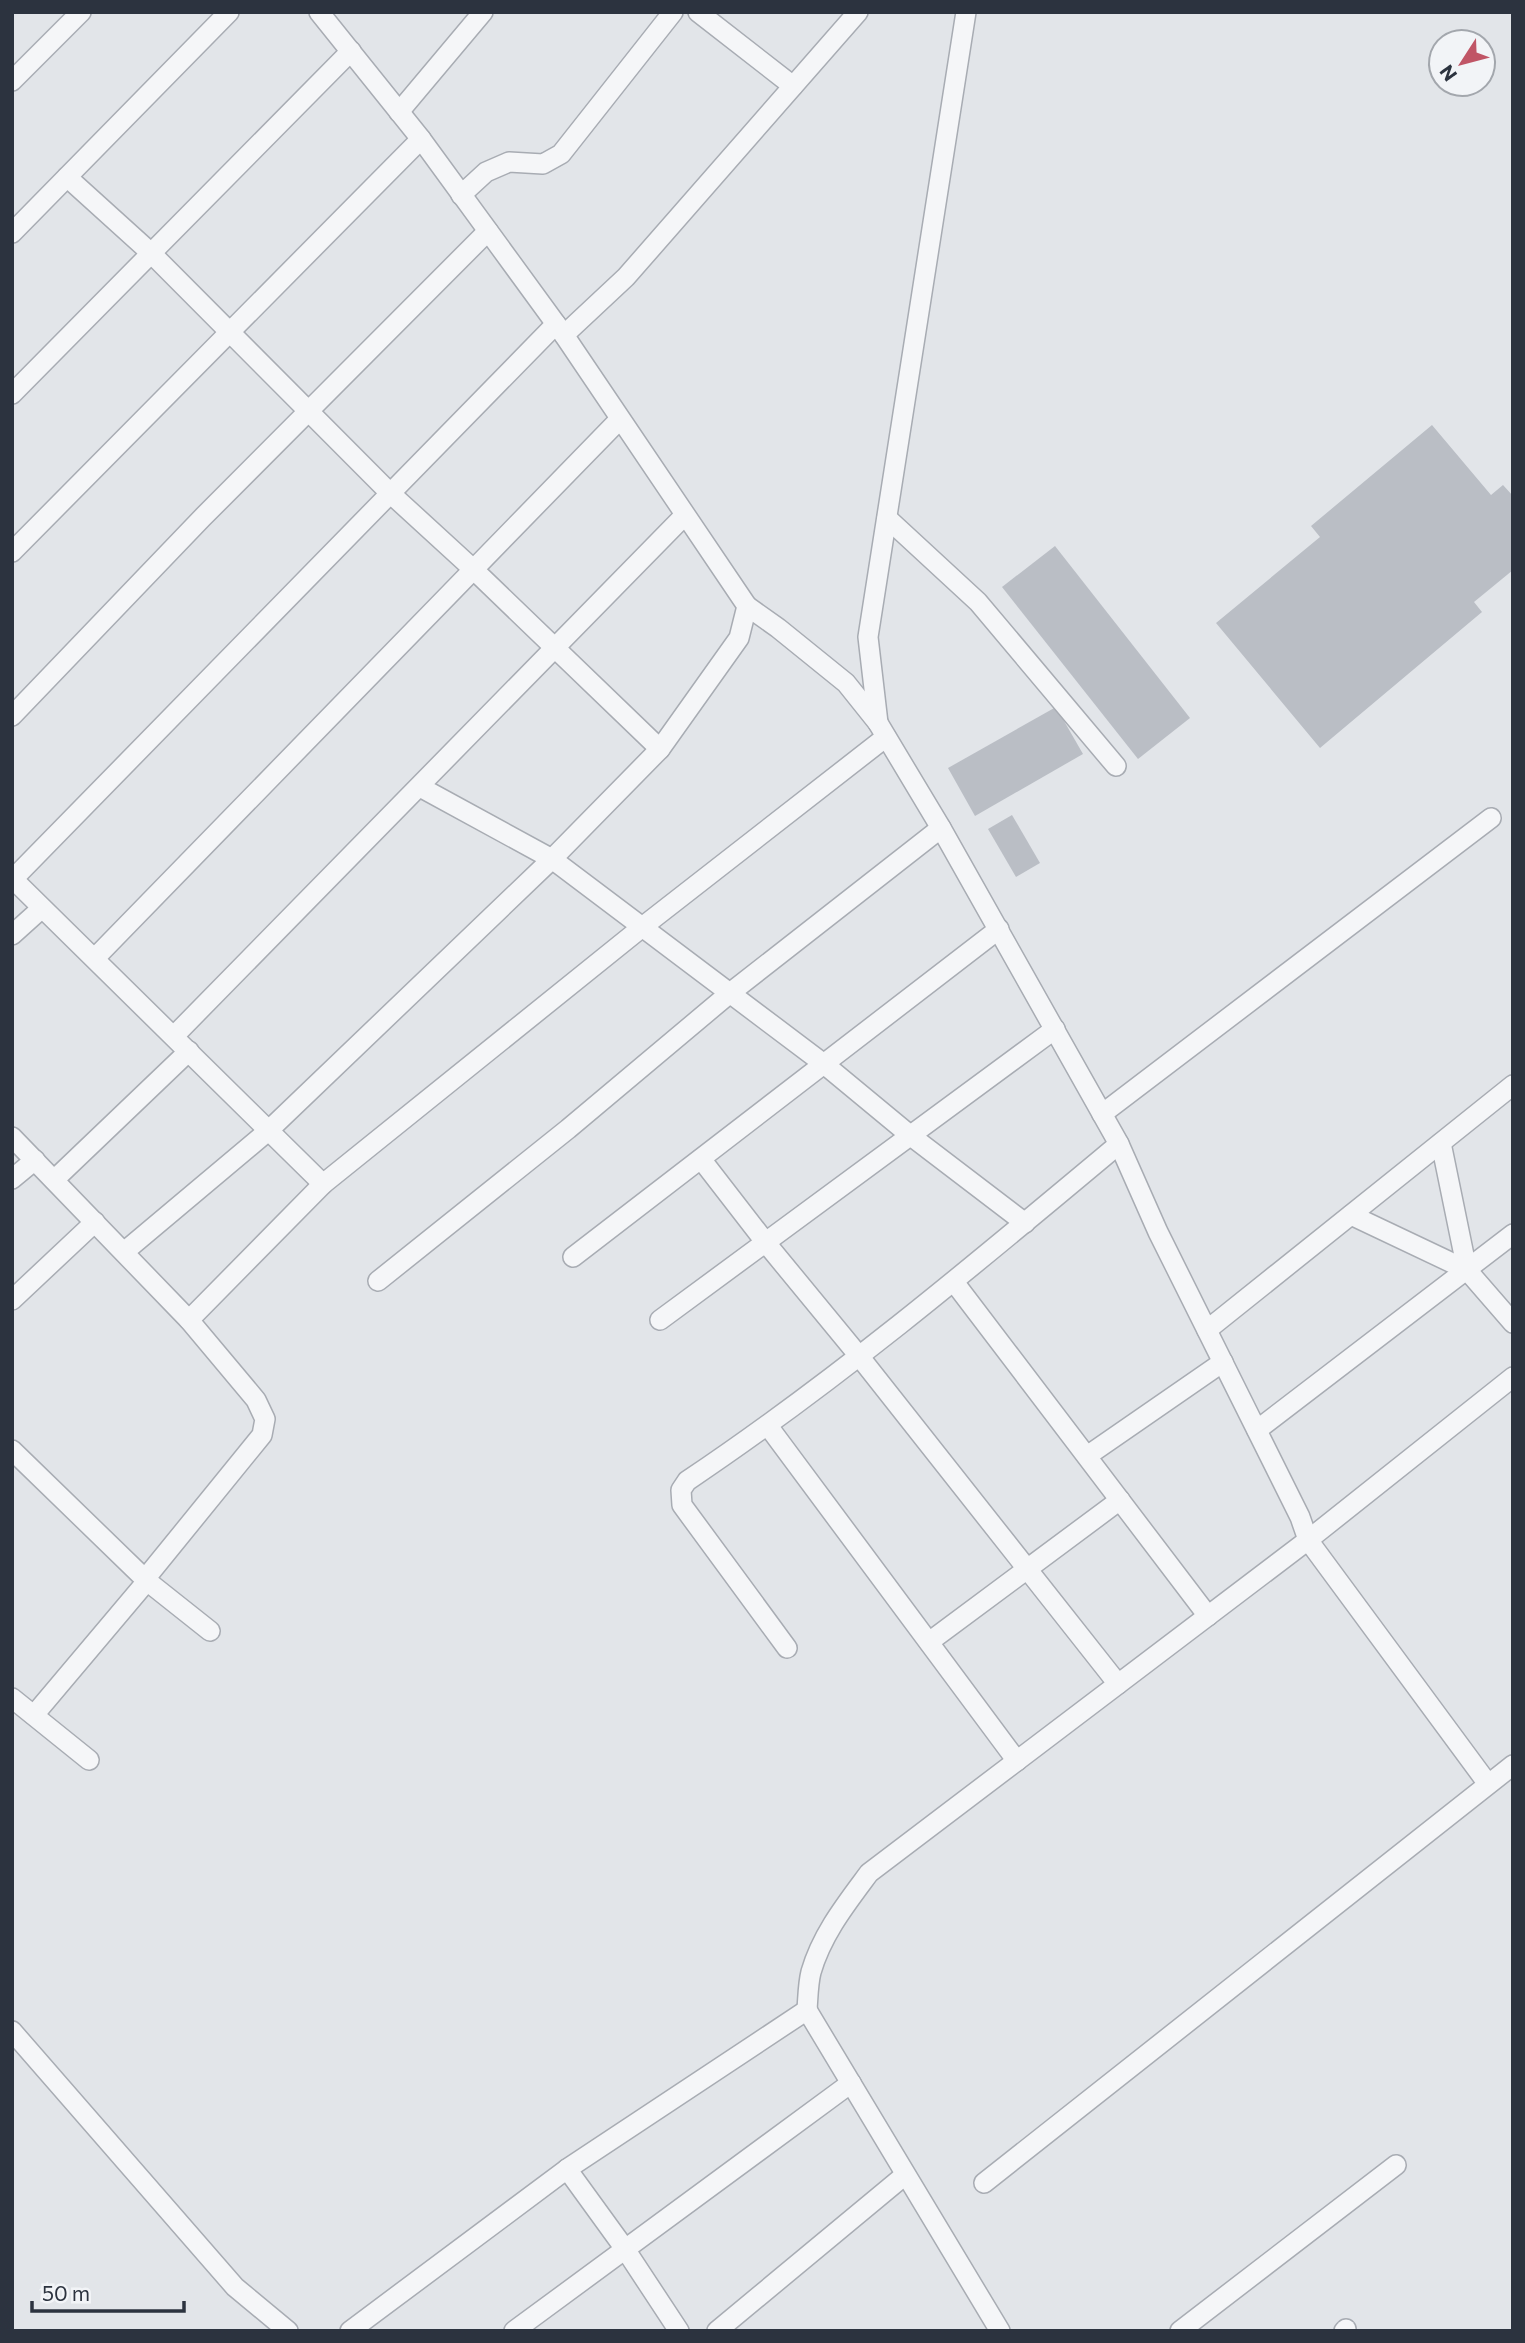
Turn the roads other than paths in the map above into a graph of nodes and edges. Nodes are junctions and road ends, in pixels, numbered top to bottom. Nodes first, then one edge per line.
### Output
1 (81, 12) edge
2 (229, 12) edge
3 (319, 12) edge
4 (483, 12) edge
5 (673, 12) edge
6 (698, 12) edge
7 (858, 12) edge
8 (966, 12) edge
9 (351, 51) junction
10 (12, 80) edge
11 (793, 86) junction
12 (399, 112) junction
13 (421, 139) junction
14 (67, 177) junction
15 (461, 195) junction
16 (488, 231) junction
17 (12, 233) edge
18 (151, 253) junction
19 (560, 329) junction
20 (229, 333) junction
21 (12, 394) edge
22 (308, 411) junction
23 (620, 419) junction
24 (390, 493) junction
25 (684, 516) junction
26 (887, 518) junction
27 (12, 552) edge
28 (473, 569) junction
29 (747, 606) junction
30 (555, 648) junction
31 (12, 716) edge
32 (882, 730) junction
33 (660, 749) junction
34 (1116, 766) dead end
35 (420, 787) junction
36 (1491, 818) dead end
37 (942, 828) junction
38 (552, 859) junction
39 (13, 879) edge
40 (42, 908) junction
41 (641, 928) junction
42 (999, 929) junction
43 (12, 935) edge
44 (94, 958) junction
45 (730, 993) junction
46 (1055, 1029) junction
47 (174, 1036) junction
48 (189, 1051) junction
49 (824, 1064) junction
50 (1513, 1086) edge
51 (1102, 1114) junction
52 (268, 1131) junction
53 (911, 1136) junction
54 (12, 1137) edge
55 (1441, 1143) junction
56 (1119, 1144) junction
57 (701, 1159) junction
58 (35, 1160) junction
59 (12, 1179) edge
60 (54, 1180) junction
61 (323, 1184) junction
62 (1351, 1215) junction
63 (94, 1222) junction
64 (1025, 1223) junction
65 (1513, 1234) edge
66 (766, 1243) junction
67 (124, 1252) junction
68 (573, 1257) dead end
69 (1467, 1270) junction
70 (377, 1282) dead end
71 (954, 1282) junction
72 (12, 1300) edge
73 (189, 1320) junction
74 (660, 1320) dead end
75 (1513, 1323) edge
76 (1207, 1330) junction
77 (859, 1356) junction
78 (1223, 1363) junction
79 (1513, 1377) edge
80 (768, 1426) junction
81 (1257, 1430) junction
82 (1087, 1457) junction
83 (15, 1459) edge
84 (1120, 1500) junction
85 (1308, 1540) junction
86 (1027, 1568) junction
87 (146, 1580) junction
88 (1208, 1616) junction
89 (210, 1632) dead end
90 (929, 1642) junction
91 (787, 1648) dead end
92 (1118, 1684) junction
93 (12, 1698) edge
94 (34, 1715) junction
95 (89, 1760) dead end
96 (1017, 1761) junction
97 (1513, 1765) edge
98 (1488, 1784) junction
99 (807, 2010) junction
100 (12, 2031) edge
101 (851, 2084) junction
102 (1396, 2165) dead end
103 (567, 2169) junction
104 (905, 2175) junction
105 (984, 2183) dead end
106 (625, 2249) junction
107 (288, 2331) edge
108 (350, 2331) edge
109 (514, 2331) edge
110 (679, 2331) edge
111 (717, 2331) edge
112 (1000, 2331) edge
113 (1180, 2331) edge

1 - 10 street
2 - 14 street
3 - 9 street
4 - 12 street
5 - 15 street
6 - 11 street
7 - 11 street
8 - 26 street
9 - 12 street
9 - 18 street
11 - 19 street
12 - 13 street
13 - 15 street
13 - 20 street
14 - 17 street
14 - 18 street
15 - 16 street
16 - 19 street
16 - 22 street
18 - 20 street
18 - 21 street
19 - 23 street
19 - 24 street
20 - 22 street
20 - 27 street
22 - 24 street
22 - 31 street
23 - 25 street
23 - 28 street
24 - 28 street
24 - 39 street
25 - 29 street
25 - 30 street
26 - 32 street
26 - 34 street
28 - 30 street
28 - 44 street
29 - 32 street
29 - 33 street
30 - 33 street
30 - 35 street
32 - 37 street
32 - 41 street
33 - 38 street
35 - 38 street
35 - 47 street
36 - 51 street
37 - 42 street
37 - 45 street
38 - 41 street
38 - 52 street
39 - 40 street
40 - 43 street
40 - 44 street
41 - 45 street
41 - 61 street
42 - 46 street
42 - 49 street
44 - 47 street
45 - 49 street
45 - 70 street
46 - 51 street
46 - 53 street
47 - 48 street
48 - 52 street
48 - 60 street
49 - 53 street
49 - 57 street
50 - 55 street
51 - 56 street
52 - 61 street
52 - 67 street
53 - 64 street
53 - 66 street
54 - 58 street
55 - 62 street
55 - 69 street
56 - 64 street
56 - 76 street
57 - 66 street
57 - 68 street
58 - 59 street
58 - 60 street
60 - 63 street
61 - 73 street
62 - 69 street
62 - 76 street
63 - 67 street
63 - 72 street
64 - 71 street
65 - 69 street
66 - 74 street
66 - 77 street
67 - 73 street
69 - 75 street
69 - 81 street
71 - 77 street
71 - 82 street
73 - 87 street
76 - 78 street
77 - 80 street
77 - 86 street
78 - 81 street
78 - 82 street
79 - 85 street
80 - 90 street
80 - 91 street
81 - 85 street
82 - 84 street
83 - 87 street
84 - 86 street
84 - 88 street
85 - 88 street
85 - 98 street
86 - 90 street
86 - 92 street
87 - 89 street
87 - 94 street
88 - 92 street
90 - 96 street
92 - 96 street
93 - 94 street
94 - 95 street
96 - 99 street
97 - 98 street
98 - 105 street
99 - 101 street
99 - 103 street
100 - 107 street
101 - 104 street
101 - 106 street
102 - 113 street
103 - 106 street
103 - 108 street
104 - 111 street
104 - 112 street
106 - 109 street
106 - 110 street

